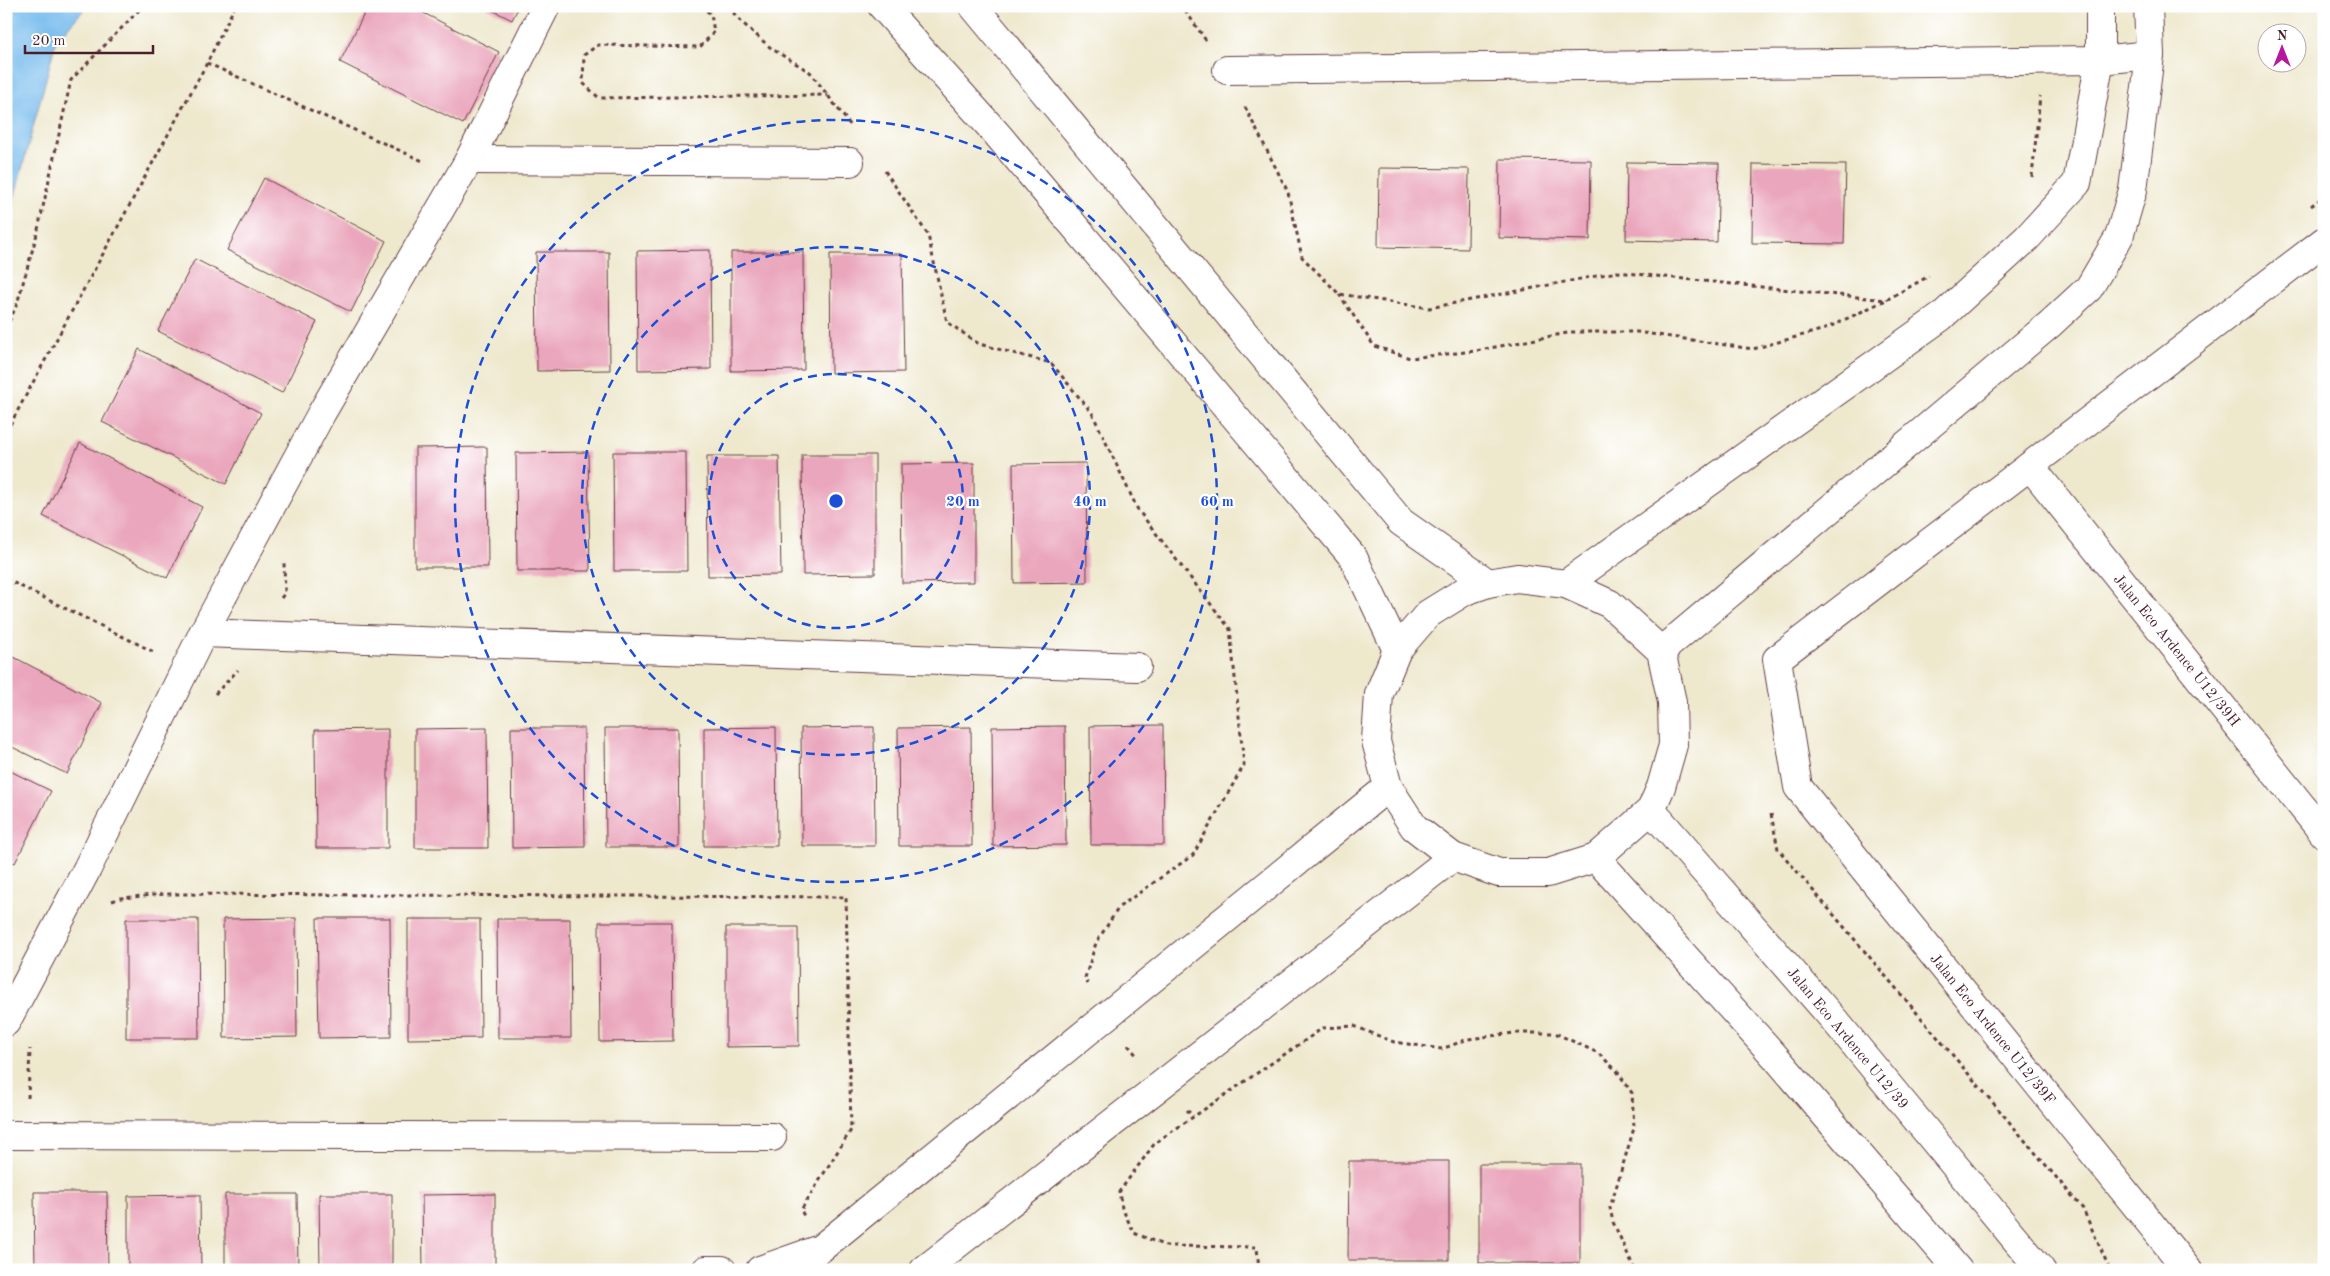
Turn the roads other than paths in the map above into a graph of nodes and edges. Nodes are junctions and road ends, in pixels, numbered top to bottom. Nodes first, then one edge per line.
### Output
1 (546, 6) edge
2 (882, 6) edge
3 (973, 6) edge
4 (2100, 6) edge
5 (2148, 6) edge
6 (2150, 55) junction
7 (2100, 60) junction
8 (1227, 70) road end
9 (850, 162) dead end
10 (464, 169) junction
11 (2324, 241) edge
12 (2030, 466) junction
13 (1488, 583) junction
14 (1566, 584) junction
15 (203, 633) junction
16 (1397, 650) junction
17 (1661, 651) junction
18 (1137, 667) dead end
19 (1388, 787) junction
20 (1651, 810) junction
21 (2324, 834) edge
22 (1453, 857) junction
23 (1596, 858) junction
24 (6, 1022) edge
25 (13, 1135) edge
26 (772, 1137) dead end
27 (706, 1270) edge
28 (722, 1270) edge
29 (760, 1270) edge
30 (924, 1270) edge
31 (1958, 1270) edge
32 (2041, 1270) edge
33 (2188, 1270) edge

1 - 10 street
2 - 16 street
3 - 13 street
4 - 7 street
5 - 6 street
6 - 7 street
6 - 17 street
7 - 8 street
7 - 14 street
9 - 10 street
10 - 15 street
11 - 12 street
12 - 21 street, Jalan Eco Ardence U12/39H
12 - 33 street, Jalan Eco Ardence U12/39F
13 - 14 street
13 - 16 street
14 - 17 street
15 - 18 street
15 - 24 street
16 - 19 street
17 - 20 street
19 - 22 street
19 - 29 street
20 - 23 street
20 - 32 street, Jalan Eco Ardence U12/39
22 - 23 street
22 - 30 street
23 - 31 street
25 - 26 street
27 - 28 street

